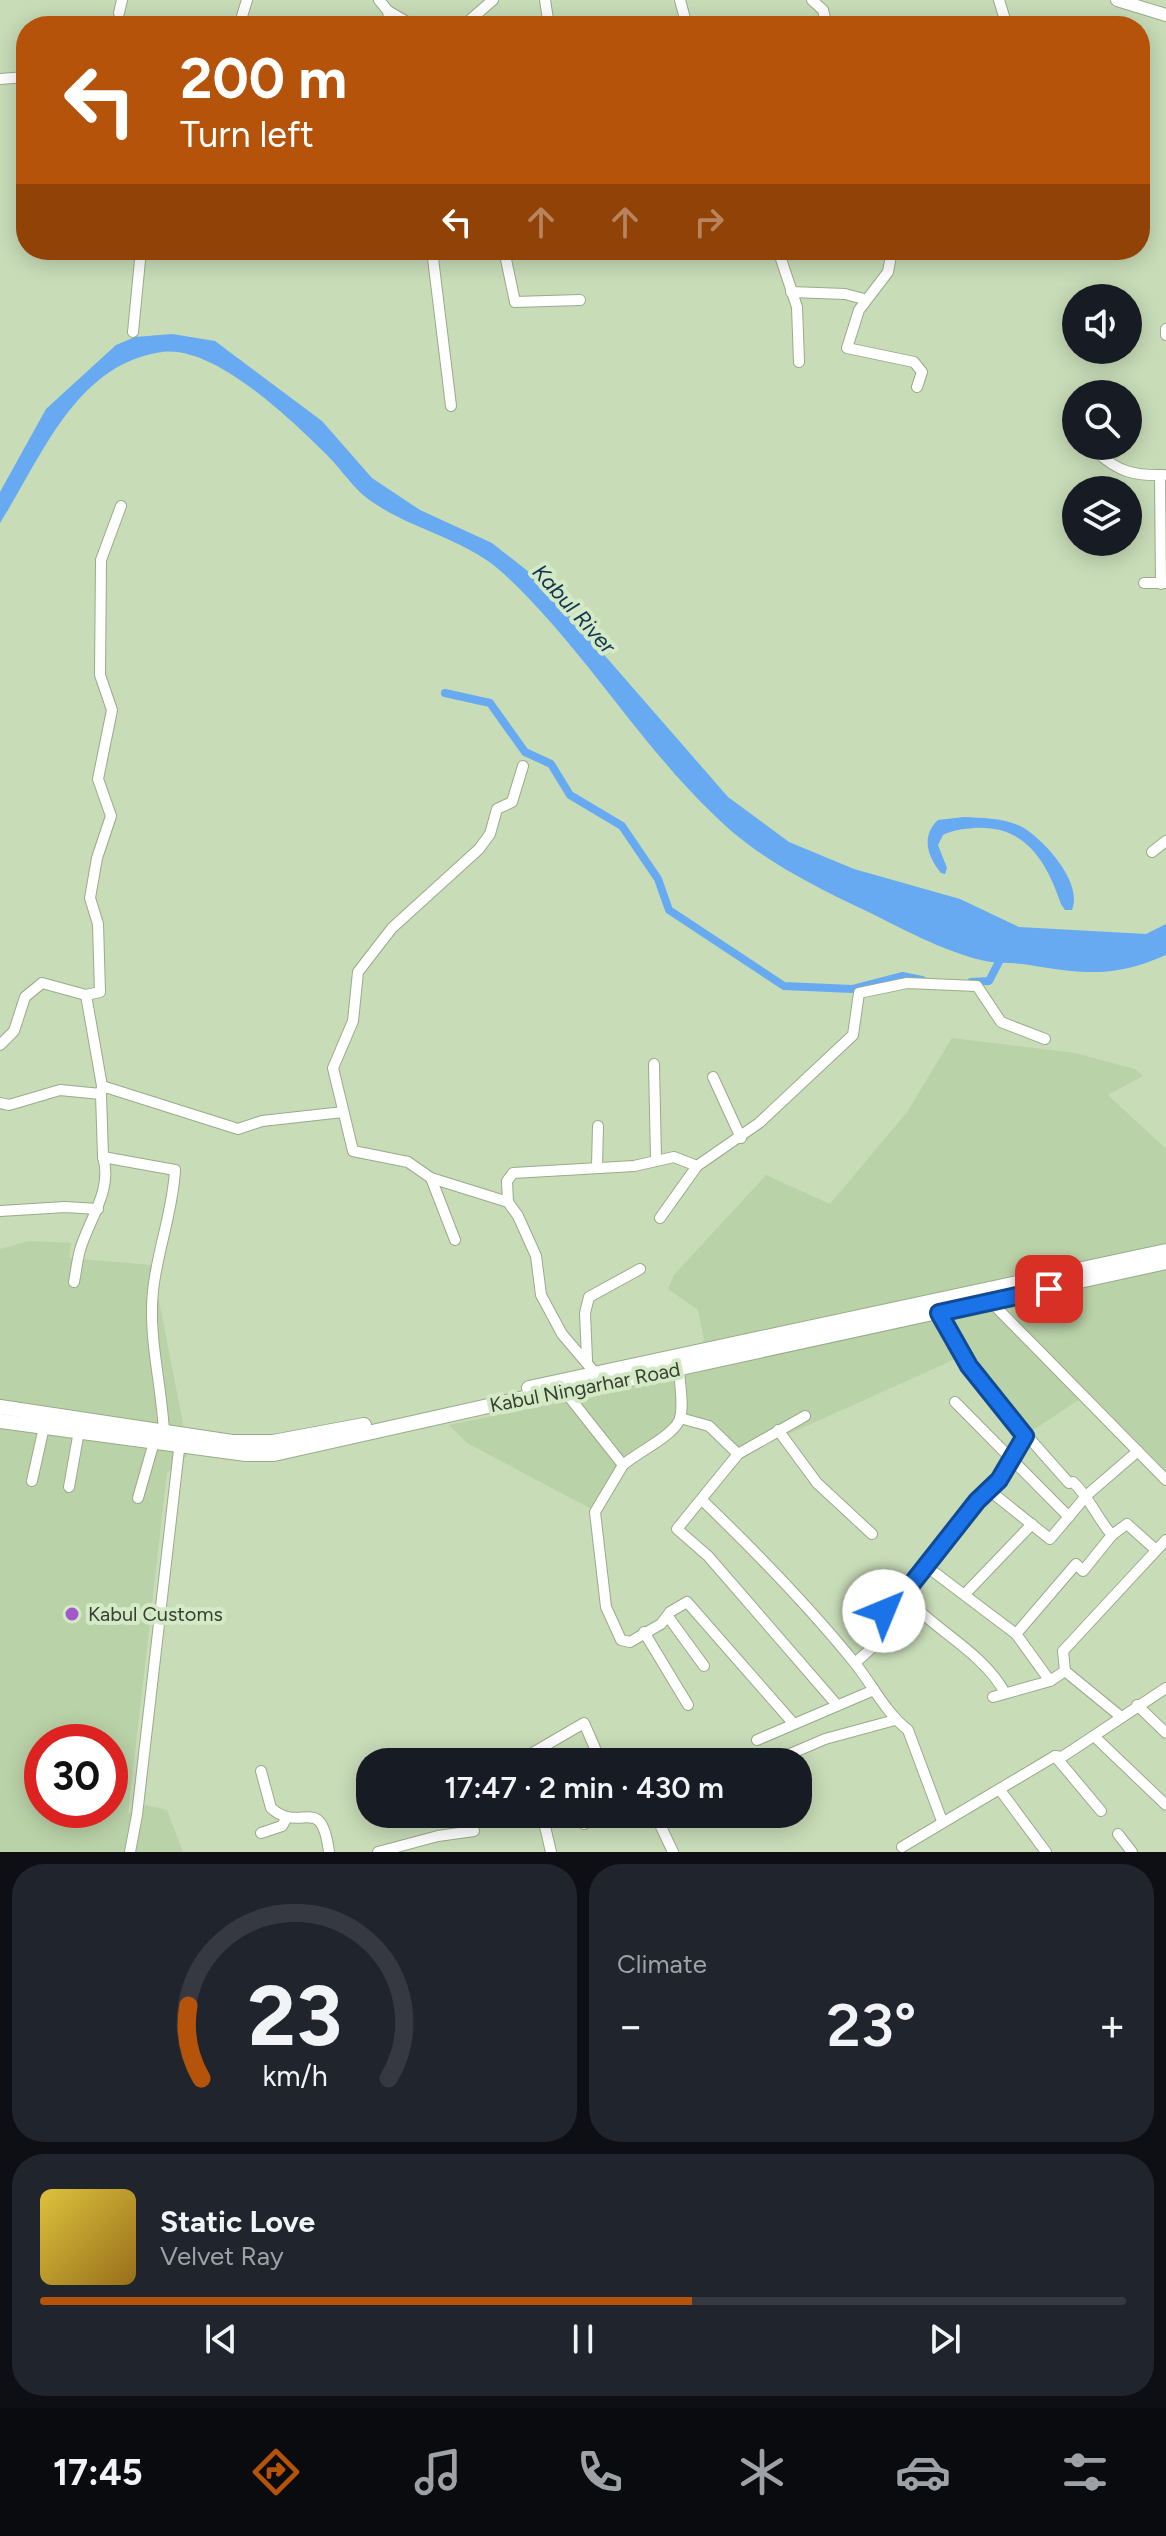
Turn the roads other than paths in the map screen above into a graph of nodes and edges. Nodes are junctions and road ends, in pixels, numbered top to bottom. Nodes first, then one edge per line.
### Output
1 (122, 0) edge
2 (379, 0) edge
3 (493, 0) edge
4 (812, 0) edge
5 (1117, 0) edge
6 (388, 11) junction
7 (119, 13) dead end
8 (1166, 15) edge
9 (389, 16) edge
10 (397, 16) edge
11 (475, 16) edge
12 (824, 16) edge
13 (140, 260) edge
14 (433, 260) edge
15 (506, 260) edge
16 (781, 260) edge
17 (890, 260) edge
18 (791, 292) junction
19 (864, 299) junction
20 (580, 300) dead end
21 (1166, 329) edge
22 (133, 332) dead end
23 (1166, 335) edge
24 (799, 362) dead end
25 (917, 387) dead end
26 (451, 406) dead end
27 (1106, 460) edge
28 (1163, 475) edge
29 (121, 506) dead end
30 (1144, 583) dead end
31 (1164, 584) edge
32 (523, 766) dead end
33 (1166, 841) edge
34 (1152, 852) dead end
35 (86, 995) junction
36 (1045, 1039) dead end
37 (0, 1045) edge
38 (654, 1064) dead end
39 (713, 1077) dead end
40 (102, 1090) junction
41 (0, 1103) edge
42 (343, 1112) junction
43 (598, 1126) dead end
44 (741, 1138) junction
45 (103, 1157) junction
46 (656, 1159) junction
47 (597, 1166) junction
48 (697, 1166) junction
49 (431, 1178) junction
50 (508, 1202) junction
51 (98, 1209) junction
52 (0, 1211) edge
53 (660, 1218) dead end
54 (455, 1240) dead end
55 (1166, 1251) edge
56 (1166, 1262) edge
57 (640, 1269) dead end
58 (74, 1282) dead end
59 (991, 1302) junction
60 (939, 1313) junction
61 (587, 1360) junction
62 (679, 1368) junction
63 (596, 1374) junction
64 (566, 1393) junction
65 (955, 1402) dead end
66 (0, 1407) edge
67 (805, 1416) dead end
68 (680, 1418) junction
69 (0, 1421) edge
70 (44, 1427) junction
71 (778, 1430) junction
72 (79, 1431) junction
73 (1025, 1436) junction
74 (159, 1437) junction
75 (180, 1440) junction
76 (1138, 1451) junction
77 (738, 1454) junction
78 (1011, 1459) junction
79 (623, 1465) junction
80 (1166, 1480) edge
81 (32, 1481) dead end
82 (69, 1487) dead end
83 (990, 1491) junction
84 (1087, 1495) junction
85 (138, 1498) dead end
86 (702, 1500) junction
87 (1069, 1517) junction
88 (1032, 1524) junction
89 (872, 1534) dead end
90 (1112, 1535) junction
91 (1166, 1540) edge
92 (1156, 1550) junction
93 (926, 1566) junction
94 (965, 1594) junction
95 (903, 1595) junction
96 (669, 1618) junction
97 (644, 1632) junction
98 (1016, 1634) junction
99 (855, 1663) junction
100 (704, 1666) dead end
101 (1065, 1671) junction
102 (1050, 1681) junction
103 (1166, 1688) edge
104 (874, 1690) junction
105 (1005, 1693) junction
106 (993, 1697) dead end
107 (688, 1705) dead end
108 (837, 1705) junction
109 (1137, 1705) junction
110 (1120, 1716) junction
111 (895, 1720) junction
112 (793, 1723) junction
113 (1166, 1733) edge
114 (1095, 1737) junction
115 (757, 1740) dead end
116 (541, 1748) edge
117 (595, 1748) edge
118 (804, 1748) edge
119 (1055, 1756) junction
120 (261, 1771) dead end
121 (1000, 1790) junction
122 (1166, 1805) edge
123 (1101, 1811) dead end
124 (287, 1817) junction
125 (942, 1821) junction
126 (473, 1828) edge
127 (545, 1828) edge
128 (660, 1828) edge
129 (261, 1833) dead end
130 (1118, 1834) dead end
131 (902, 1847) dead end
132 (130, 1852) edge
133 (329, 1852) edge
134 (378, 1852) edge
135 (551, 1852) edge
136 (673, 1852) edge
137 (1046, 1852) edge
138 (1132, 1852) edge

1 - 7 street
2 - 6 street
3 - 11 street
4 - 12 street
5 - 8 main road
6 - 9 street
6 - 10 street
13 - 22 street
14 - 26 street
15 - 20 street
16 - 18 street
17 - 19 street
18 - 19 street
18 - 24 street
19 - 25 street
21 - 23 street
27 - 28 street
28 - 31 street
29 - 35 street
30 - 31 street
32 - 42 street
33 - 34 street
35 - 37 street
35 - 40 street
36 - 44 street
38 - 46 street
39 - 44 street
40 - 41 street
40 - 42 street
40 - 45 street
42 - 49 street
43 - 47 street
44 - 48 street
45 - 51 street
45 - 74 street
46 - 47 street
46 - 48 street
47 - 50 street
48 - 53 street
49 - 50 street
49 - 54 street
50 - 61 street
51 - 52 street
51 - 58 street
55 - 63 highway, Kabul Ningarhar Road
56 - 59 highway, Kabul Ningarhar Road
57 - 61 street
59 - 60 highway, Kabul Ningarhar Road
59 - 76 street
60 - 62 highway, Kabul Ningarhar Road
60 - 73 street
61 - 63 street
62 - 64 highway, Kabul Ningarhar Road
62 - 68 street
63 - 75 highway, Kabul Ningarhar Road
64 - 75 highway, Kabul Ningarhar Road
64 - 79 street
65 - 78 street
66 - 74 highway, Kabul Ningarhar Road
67 - 71 street
68 - 77 street
68 - 79 street
69 - 70 highway, Kabul Ningarhar Road
70 - 72 highway, Kabul Ningarhar Road
70 - 81 street
71 - 77 street
71 - 89 street
72 - 74 highway, Kabul Ningarhar Road
72 - 82 street
73 - 78 street
73 - 84 street
74 - 75 highway, Kabul Ningarhar Road
74 - 85 street
75 - 132 street
76 - 80 street
76 - 84 street
77 - 86 street
78 - 83 street
78 - 87 street
79 - 97 street
83 - 88 street
83 - 93 street
84 - 87 street
84 - 90 street
86 - 99 street
86 - 108 street
87 - 88 street
88 - 94 street
90 - 92 street
90 - 98 street
91 - 92 street
92 - 101 street
93 - 94 street
93 - 95 street
94 - 98 street
95 - 99 street
95 - 105 street
96 - 97 street
96 - 100 street
96 - 112 street
97 - 107 street
98 - 102 street
99 - 104 street
101 - 102 street
101 - 110 street
102 - 105 street
103 - 109 street
104 - 108 street
104 - 111 street
105 - 106 street
108 - 112 street
109 - 110 street
109 - 113 street
110 - 114 street
111 - 118 street
111 - 125 street
112 - 115 street
114 - 119 street
114 - 122 street
116 - 117 street
119 - 121 street
119 - 123 street
120 - 124 street
121 - 125 street
121 - 137 street
124 - 129 street
124 - 133 street
125 - 131 street
126 - 134 street
127 - 135 street
128 - 136 street
130 - 138 street

